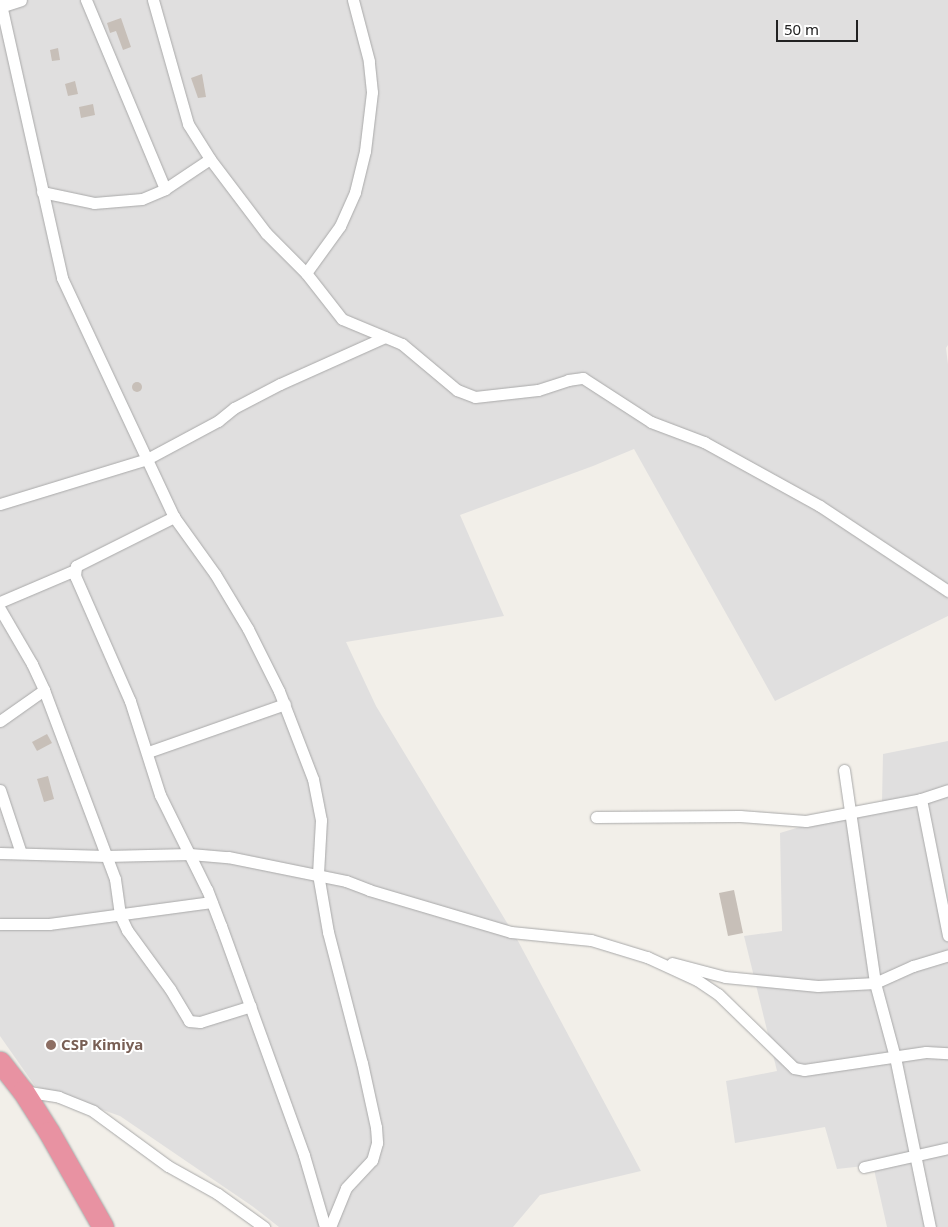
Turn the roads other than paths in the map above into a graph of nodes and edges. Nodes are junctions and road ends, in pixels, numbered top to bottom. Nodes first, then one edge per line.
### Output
1 (21, 0) edge
2 (86, 0) edge
3 (153, 0) edge
4 (353, 0) edge
5 (1, 4) edge
6 (210, 159) junction
7 (165, 189) junction
8 (42, 192) junction
9 (306, 273) junction
10 (385, 337) junction
11 (147, 459) junction
12 (0, 504) edge
13 (174, 517) junction
14 (75, 570) junction
15 (948, 591) edge
16 (0, 602) edge
17 (0, 610) edge
18 (44, 690) junction
19 (285, 704) junction
20 (0, 721) edge
21 (148, 752) junction
22 (844, 770) dead end
23 (0, 790) edge
24 (948, 790) edge
25 (921, 799) junction
26 (850, 813) junction
27 (596, 817) dead end
28 (0, 853) edge
29 (21, 853) junction
30 (190, 854) junction
31 (106, 856) junction
32 (318, 874) junction
33 (212, 902) junction
34 (120, 915) junction
35 (0, 924) edge
36 (948, 935) edge
37 (948, 956) edge
38 (646, 957) junction
39 (875, 983) junction
40 (251, 1006) junction
41 (948, 1053) edge
42 (895, 1057) junction
43 (0, 1062) edge
44 (23, 1091) junction
45 (948, 1148) edge
46 (916, 1154) junction
47 (864, 1167) dead end
48 (928, 1226) edge
49 (103, 1227) edge
50 (264, 1227) edge
51 (325, 1227) edge
52 (330, 1227) edge

1 - 5 street
2 - 7 street
3 - 6 street
4 - 9 street
5 - 8 street
6 - 7 street
6 - 9 street
7 - 8 street
8 - 11 street
9 - 10 street
10 - 11 street
10 - 15 street
11 - 12 street
11 - 13 street
13 - 14 street
13 - 19 street
14 - 16 street
14 - 21 street
17 - 18 street
18 - 20 street
18 - 31 street
19 - 21 street
19 - 32 street
21 - 30 street
22 - 26 street
23 - 29 street
24 - 25 street
25 - 26 street
25 - 36 street
26 - 27 street
26 - 39 street
28 - 29 street
29 - 31 street
30 - 31 street
30 - 32 street
30 - 33 street
31 - 34 street
32 - 38 street
32 - 52 street
33 - 34 street
33 - 40 street
34 - 35 street
34 - 40 street
37 - 39 street
38 - 39 street
38 - 42 street
39 - 42 street
40 - 51 street
41 - 42 street
42 - 46 street
43 - 44 highway
44 - 49 highway
44 - 50 street
45 - 46 street
46 - 47 street
46 - 48 street

